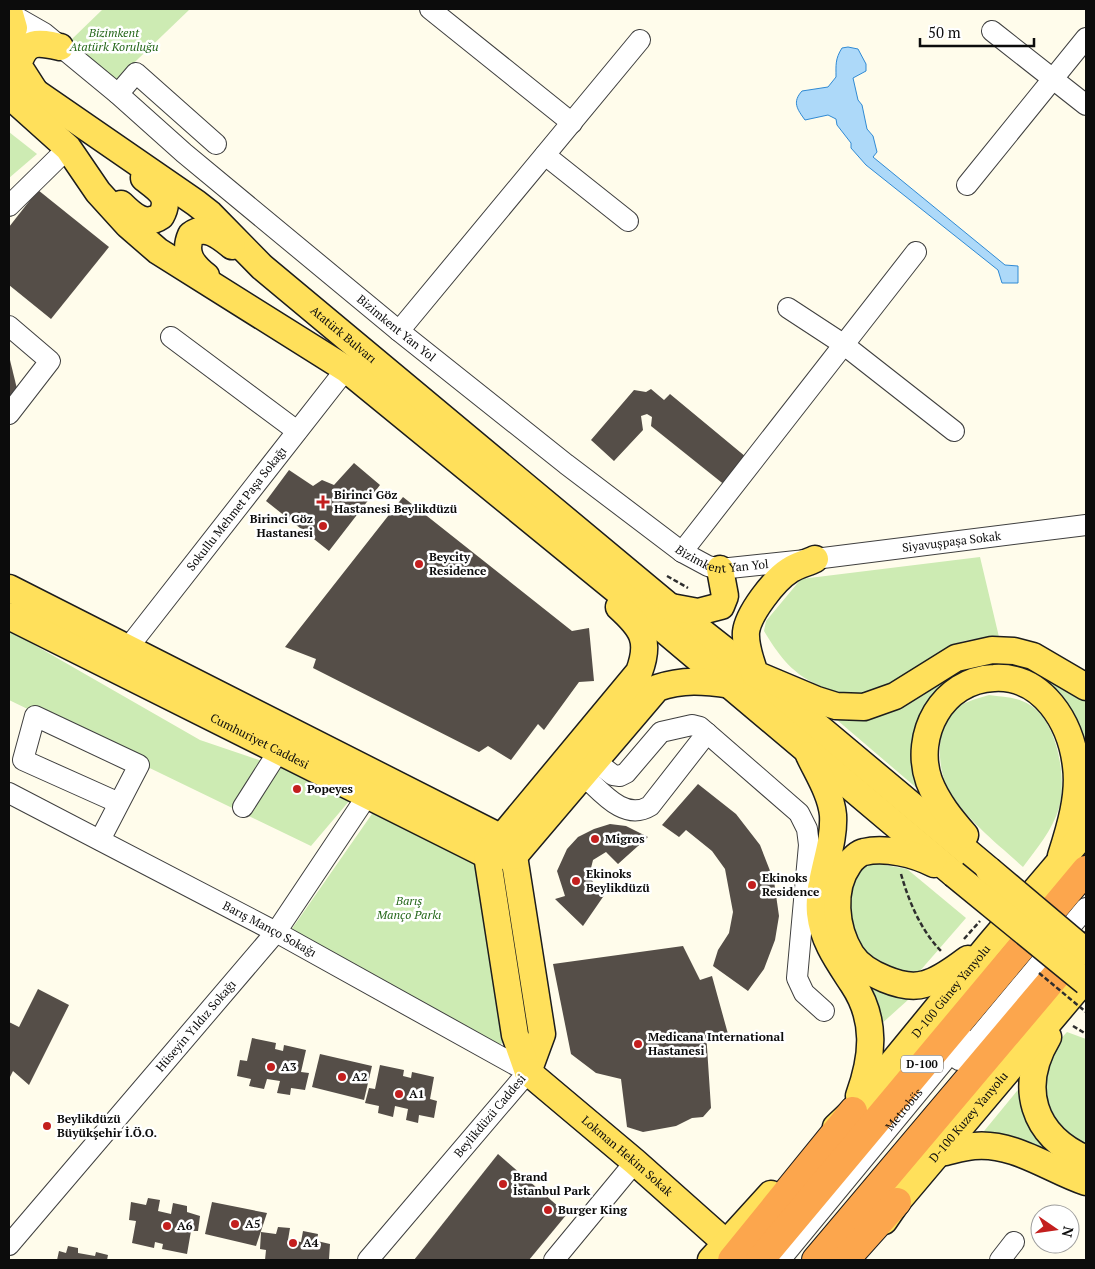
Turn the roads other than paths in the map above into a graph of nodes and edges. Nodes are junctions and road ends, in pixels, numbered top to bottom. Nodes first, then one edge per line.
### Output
1 (430, 9) edge
2 (9, 22) edge
3 (992, 31) dead end
4 (1086, 38) edge
5 (640, 40) dead end
6 (60, 47) junction
7 (9, 74) edge
8 (1053, 78) junction
9 (9, 94) edge
10 (118, 94) junction
11 (38, 95) junction
12 (1086, 105) edge
13 (572, 123) junction
14 (216, 144) dead end
15 (110, 145) junction
16 (71, 153) junction
17 (545, 155) junction
18 (967, 184) dead end
19 (9, 206) edge
20 (628, 221) dead end
21 (916, 252) dead end
22 (262, 267) junction
23 (222, 292) junction
24 (788, 308) dead end
25 (9, 326) edge
26 (399, 331) junction
27 (171, 338) dead end
28 (842, 344) junction
29 (346, 369) junction
30 (9, 414) edge
31 (297, 431) junction
32 (954, 431) dead end
33 (1086, 525) edge
34 (547, 532) junction
35 (682, 552) junction
36 (815, 559) junction
37 (720, 569) junction
38 (9, 588) edge
39 (670, 607) junction
40 (9, 616) edge
41 (120, 658) junction
42 (755, 674) junction
43 (731, 685) junction
44 (1086, 687) edge
45 (707, 733) junction
46 (804, 746) junction
47 (278, 752) junction
48 (589, 768) junction
49 (374, 785) junction
50 (9, 793) edge
51 (119, 803) junction
52 (243, 807) dead end
53 (1086, 832) edge
54 (100, 840) junction
55 (501, 850) junction
56 (1058, 865) junction
57 (989, 870) junction
58 (1086, 870) edge
59 (954, 874) junction
60 (1086, 890) edge
61 (1086, 908) edge
62 (276, 932) junction
63 (1086, 939) edge
64 (989, 945) junction
65 (1086, 952) edge
66 (1086, 980) edge
67 (1077, 1010) edge
68 (824, 1011) dead end
69 (528, 1072) junction
70 (853, 1111) junction
71 (940, 1153) junction
72 (1086, 1159) edge
73 (635, 1162) junction
74 (1086, 1182) edge
75 (897, 1202) junction
76 (1014, 1242) dead end
77 (9, 1245) edge
78 (723, 1254) edge
79 (368, 1260) edge
80 (554, 1260) edge
81 (760, 1260) edge
82 (780, 1260) edge
83 (792, 1260) edge
84 (816, 1260) edge
85 (845, 1260) edge
86 (856, 1260) edge
87 (1000, 1260) edge

1 - 13 street
2 - 6 street, Bizimkent Yan Yol
3 - 8 street
4 - 8 street
5 - 13 street
6 - 10 street, Bizimkent Yan Yol
6 - 11 main road
7 - 11 main road, Atatürk Bulvarı
8 - 12 street
8 - 18 street
9 - 16 main road, Atatürk Bulvarı
10 - 14 street
10 - 26 street, Bizimkent Yan Yol
11 - 15 main road, Atatürk Bulvarı
13 - 17 street
15 - 16 main road
15 - 22 main road, Atatürk Bulvarı
16 - 19 street
16 - 23 main road, Atatürk Bulvarı
17 - 20 street
17 - 26 street
21 - 28 street
22 - 23 main road
22 - 39 main road, Atatürk Bulvarı
23 - 29 main road, Atatürk Bulvarı
24 - 28 street
25 - 30 street
26 - 35 street, Bizimkent Yan Yol
27 - 31 street
28 - 32 street
28 - 35 street
29 - 31 street, Sokullu Mehmet Paşa Sokağı
29 - 34 main road, Atatürk Bulvarı
31 - 41 street, Sokullu Mehmet Paşa Sokağı
33 - 36 street, Siyavuşpaşa Sokak
34 - 43 main road
34 - 55 main road
35 - 37 street, Bizimkent Yan Yol
36 - 37 street, Bizimkent Yan Yol
36 - 42 main road
37 - 39 main road
38 - 41 main road, Cumhuriyet Caddesi
39 - 42 main road, Atatürk Bulvarı
40 - 41 main road, Cumhuriyet Caddesi
41 - 47 main road, Cumhuriyet Caddesi
41 - 49 main road, Cumhuriyet Caddesi
42 - 44 main road
42 - 57 main road
43 - 46 main road
43 - 48 main road
45 - 48 street
45 - 48 street
45 - 68 street
46 - 59 main road
46 - 70 main road
47 - 49 main road, Cumhuriyet Caddesi
47 - 52 street
48 - 55 main road
49 - 55 main road, Cumhuriyet Caddesi
49 - 62 street, Hüseyin Yıldız Sokağı
50 - 54 street, Barış Manço Sokağı
51 - 51 street
51 - 54 street
53 - 56 main road, D-100 Güney Yanyolu
54 - 62 street, Barış Manço Sokağı
55 - 69 main road, Beylikdüzü Caddesi
56 - 57 main road
56 - 64 main road, D-100 Güney Yanyolu
57 - 65 main road, bridge
58 - 81 highway, D-100
59 - 64 main road
59 - 66 main road, bridge
60 - 82 street, Metrobüs
61 - 83 street, Metrobüs
62 - 69 street, Barış Manço Sokağı
62 - 77 street, Hüseyin Yıldız Sokağı
63 - 84 highway
64 - 70 main road, D-100 Güney Yanyolu
66 - 67 main road, D-100 Kuzey Yanyolu
67 - 71 main road, D-100 Kuzey Yanyolu
67 - 72 main road
69 - 73 main road, Lokman Hekim Sokak
69 - 79 street, Beylikdüzü Caddesi
70 - 78 highway
71 - 74 main road
71 - 75 main road, D-100 Kuzey Yanyolu
73 - 78 main road, Lokman Hekim Sokak
73 - 80 street
75 - 85 highway
75 - 86 main road, D-100 Kuzey Yanyolu
76 - 87 street

